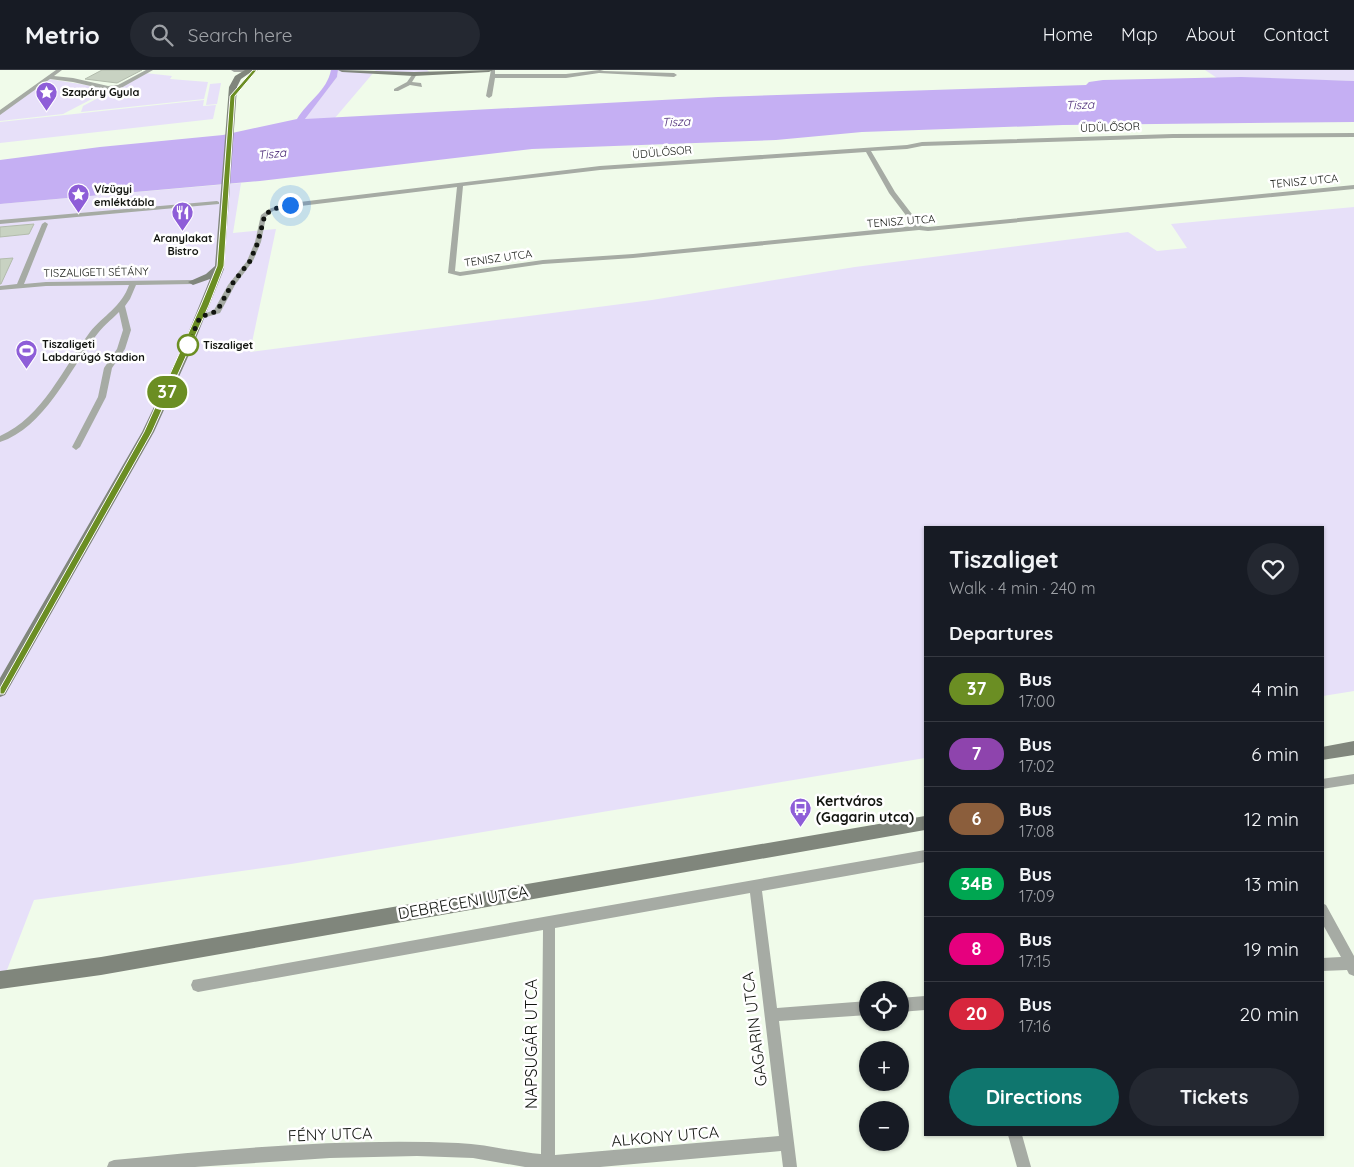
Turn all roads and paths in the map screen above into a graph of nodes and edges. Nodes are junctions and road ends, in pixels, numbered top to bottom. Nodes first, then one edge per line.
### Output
1 (59, 70) edge
2 (150, 70) edge
3 (233, 70) edge
4 (253, 70) edge
5 (342, 70) edge
6 (483, 70) edge
7 (597, 71) edge
8 (492, 72) edge
9 (414, 74) junction
10 (674, 75) dead end
11 (48, 78) junction
12 (235, 82) junction
13 (409, 83) junction
14 (420, 86) dead end
15 (396, 90) dead end
16 (234, 92) junction
17 (489, 96) dead end
18 (0, 113) edge
19 (1354, 135) edge
20 (867, 149) junction
21 (460, 184) junction
22 (1354, 187) edge
23 (221, 202) junction
24 (0, 222) edge
25 (45, 224) dead end
26 (919, 228) junction
27 (220, 268) junction
28 (214, 280) junction
29 (193, 282) junction
30 (133, 283) junction
31 (20, 286) junction
32 (0, 288) edge
33 (208, 296) junction
34 (122, 307) junction
35 (200, 317) junction
36 (0, 439) edge
37 (76, 447) dead end
38 (0, 691) edge
39 (1354, 748) edge
40 (1324, 754) edge
41 (1354, 778) edge
42 (1324, 784) edge
43 (924, 823) edge
44 (924, 856) edge
45 (755, 886) junction
46 (1324, 913) edge
47 (549, 922) junction
48 (1324, 965) edge
49 (1353, 965) edge
50 (0, 980) edge
51 (198, 985) dead end
52 (924, 1003) edge
53 (909, 1004) edge
54 (859, 1009) edge
55 (770, 1015) junction
56 (1015, 1136) edge
57 (786, 1143) junction
58 (145, 1165) edge
59 (548, 1165) edge
60 (114, 1167) edge
61 (790, 1167) edge
62 (1024, 1167) edge

1 - 11 street
2 - 11 street
3 - 4 street
3 - 12 street
4 - 12 main road
4 - 16 main road
5 - 9 main road
6 - 8 main road
6 - 9 main road
7 - 8 street
7 - 10 street
8 - 17 street
9 - 13 street
11 - 18 street
12 - 16 main road
13 - 14 street
13 - 15 street
16 - 23 main road
19 - 20 street, ÜDÜLŐSOR
20 - 21 street, ÜDÜLŐSOR
20 - 26 street
21 - 26 street, TENISZ UTCA
21 - 35 street, ÜDÜLŐSOR
22 - 26 street, TENISZ UTCA
23 - 24 street
23 - 27 main road
25 - 31 street
27 - 28 main road
27 - 29 main road
28 - 29 main road
28 - 33 main road
29 - 30 street, TISZALIGETI SÉTÁNY
29 - 33 main road
30 - 31 street, TISZALIGETI SÉTÁNY
30 - 34 street
31 - 32 street, TISZALIGETI SÉTÁNY
33 - 35 main road
34 - 36 street
34 - 37 street
35 - 38 main road
39 - 40 main road
41 - 42 street
43 - 50 main road, DEBRECENI UTCA
44 - 45 street
45 - 47 street
45 - 55 street, GAGARIN UTCA
46 - 49 street
47 - 51 street
47 - 59 street, NAPSUGÁR UTCA
48 - 49 street
52 - 53 street
54 - 55 street
55 - 57 street, GAGARIN UTCA
56 - 62 street
57 - 59 street, ALKONY UTCA
57 - 61 street, GAGARIN UTCA
58 - 59 street, FÉNY UTCA
58 - 60 street, FÉNY UTCA

